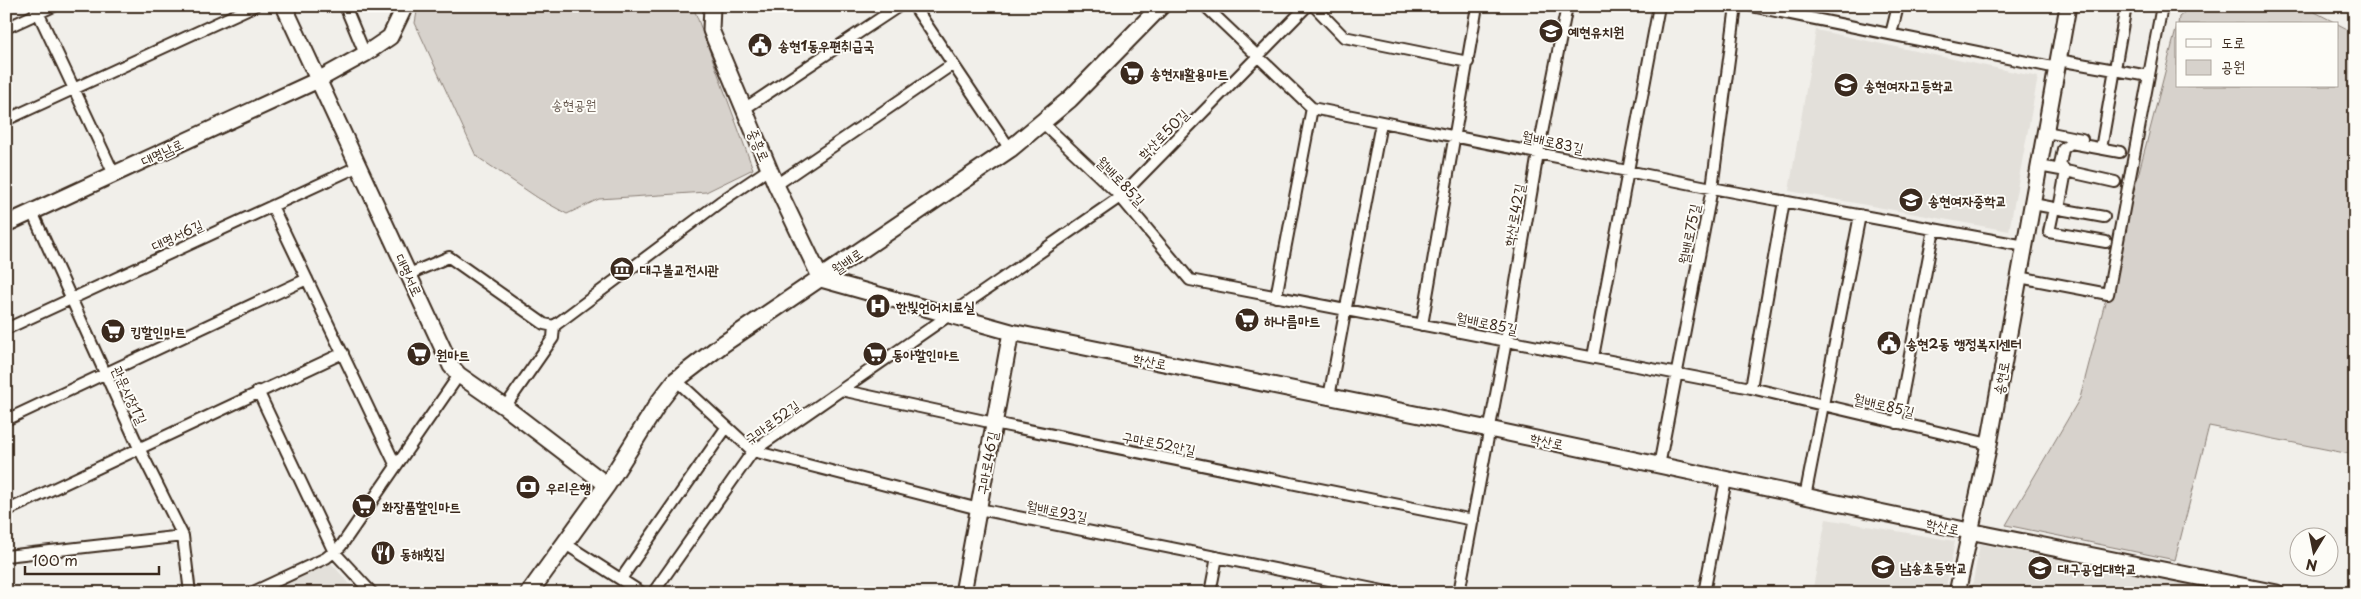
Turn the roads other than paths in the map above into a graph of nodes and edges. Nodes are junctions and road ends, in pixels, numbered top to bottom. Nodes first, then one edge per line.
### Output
1 (54, 6) edge
2 (254, 6) edge
3 (284, 6) edge
4 (345, 6) edge
5 (405, 6) edge
6 (712, 6) edge
7 (899, 6) edge
8 (914, 6) edge
9 (1161, 6) edge
10 (1205, 6) edge
11 (1308, 6) edge
12 (1314, 6) edge
13 (1477, 6) edge
14 (1567, 6) edge
15 (1659, 6) edge
16 (1736, 6) edge
17 (1751, 6) edge
18 (1898, 6) edge
19 (2068, 6) edge
20 (2126, 6) edge
21 (2162, 6) edge
22 (36, 10) edge
23 (6, 28) edge
24 (1891, 34) junction
25 (365, 54) junction
26 (1258, 58) junction
27 (1468, 62) junction
28 (952, 64) junction
29 (2058, 64) junction
30 (2115, 70) junction
31 (2148, 76) junction
32 (318, 80) junction
33 (74, 89) junction
34 (1312, 108) junction
35 (744, 110) junction
36 (6, 120) edge
37 (1043, 123) junction
38 (1381, 123) junction
39 (2046, 132) junction
40 (1456, 136) junction
41 (2102, 143) junction
42 (1010, 148) junction
43 (2135, 150) junction
44 (1538, 152) junction
45 (2120, 152) dead end
46 (358, 166) junction
47 (2039, 166) junction
48 (769, 169) junction
49 (1627, 171) junction
50 (2066, 171) junction
51 (114, 174) junction
52 (2115, 182) dead end
53 (776, 185) junction
54 (1712, 188) junction
55 (1120, 196) junction
56 (1784, 201) junction
57 (2033, 204) junction
58 (272, 206) junction
59 (2056, 208) junction
60 (32, 212) junction
61 (1860, 215) junction
62 (2104, 217) dead end
63 (6, 224) edge
64 (1934, 229) junction
65 (2106, 242) dead end
66 (2025, 246) junction
67 (409, 274) junction
68 (2019, 276) junction
69 (307, 279) junction
70 (821, 279) junction
71 (1276, 297) junction
72 (71, 299) junction
73 (1345, 310) junction
74 (948, 315) junction
75 (1422, 325) junction
76 (554, 326) junction
77 (6, 329) edge
78 (1011, 332) junction
79 (1506, 341) junction
80 (343, 353) junction
81 (1593, 357) junction
82 (1676, 373) junction
83 (106, 375) junction
84 (459, 375) junction
85 (676, 380) junction
86 (1751, 388) junction
87 (841, 390) junction
88 (258, 391) junction
89 (1329, 397) junction
90 (1823, 405) junction
91 (505, 407) junction
92 (6, 420) edge
93 (1897, 422) junction
94 (994, 424) junction
95 (726, 428) junction
96 (1489, 429) junction
97 (1989, 444) junction
98 (139, 448) junction
99 (753, 452) junction
100 (396, 466) junction
101 (1659, 466) junction
102 (1726, 480) junction
103 (607, 485) junction
104 (1805, 497) junction
105 (979, 509) junction
106 (6, 511) edge
107 (1473, 520) junction
108 (1969, 532) junction
109 (183, 536) junction
110 (564, 543) junction
111 (334, 552) junction
112 (6, 556) edge
113 (1217, 557) junction
114 (621, 579) junction
115 (2269, 592) edge
116 (190, 593) edge
117 (251, 593) edge
118 (372, 593) edge
119 (529, 593) edge
120 (642, 593) edge
121 (653, 593) edge
122 (963, 593) edge
123 (1210, 593) edge
124 (1393, 593) edge
125 (1459, 593) edge
126 (1704, 593) edge
127 (1958, 593) edge

1 - 22 street
2 - 33 street
3 - 32 main road, 대명서로
4 - 25 street
5 - 25 main road
6 - 35 main road, 중흥로
7 - 35 street
8 - 28 street
9 - 37 main road, 월배로
10 - 26 street
11 - 26 street, 학산로50길
12 - 27 street
13 - 27 street
14 - 44 street, 학산로42길
15 - 49 street
16 - 54 street, 월배로75길
17 - 24 street
18 - 24 street
19 - 29 main road, 송현로
20 - 30 street
21 - 31 street
22 - 23 street
22 - 33 street
24 - 29 street
25 - 32 main road, 대명남로
26 - 34 street
26 - 55 street, 학산로50길
27 - 40 street
28 - 42 street
28 - 53 street
29 - 30 street
29 - 39 main road, 송현로
30 - 31 street
30 - 41 street
31 - 43 street
32 - 46 main road, 대명서로
32 - 51 main road, 대명남로
33 - 36 street
33 - 51 street
34 - 38 street, 월배로83길
34 - 71 street
35 - 48 main road, 중흥로
37 - 42 main road, 월배로
37 - 55 street, 월배로85길
38 - 40 street, 월배로83길
38 - 73 street
39 - 41 street
39 - 47 main road, 송현로
40 - 44 street, 월배로83길
40 - 75 street
41 - 43 street
42 - 70 main road, 월배로
43 - 68 street
44 - 49 street, 월배로83길
44 - 79 street, 학산로42길
45 - 50 street
46 - 58 street, 대명서6길
46 - 67 main road, 대명서로
47 - 50 street
47 - 57 main road, 송현로
48 - 53 main road, 중흥로
48 - 76 street
49 - 54 street, 월배로83길
49 - 81 street
50 - 52 street
50 - 59 street
51 - 60 main road, 대명남로
53 - 70 main road, 중흥로
54 - 56 street, 월배로83길
54 - 82 street, 월배로75길
55 - 71 street, 월배로85길
55 - 74 street, 학산로50길
56 - 61 street, 월배로83길
56 - 86 street
57 - 59 street
57 - 66 main road, 송현로
58 - 69 street
58 - 72 street, 대명서6길
59 - 62 street
59 - 65 street
60 - 63 main road, 대명남로
60 - 72 street, 관문시장1길
61 - 64 street, 월배로83길
61 - 90 street
64 - 66 street, 월배로83길
64 - 93 street
66 - 68 main road, 송현로
67 - 76 street
67 - 84 main road, 대명서로
68 - 97 main road, 송현로
69 - 80 street
69 - 83 street
70 - 74 main road, 학산로
70 - 85 main road, 월배로
71 - 73 street, 월배로85길
72 - 77 street, 대명서6길
72 - 83 street, 관문시장1길
73 - 75 street, 월배로85길
73 - 89 street
74 - 78 main road, 학산로
74 - 87 street, 구마로52길
75 - 79 street, 월배로85길
76 - 91 street
78 - 89 main road, 학산로
78 - 94 main road, 구마로46길
79 - 81 street, 월배로85길
79 - 96 street, 학산로42길
80 - 88 street
80 - 100 street
81 - 82 street, 월배로85길
82 - 86 street, 월배로85길
82 - 101 street, 월배로75길
83 - 92 street
83 - 98 street, 관문시장1길
84 - 91 main road, 대명서로
84 - 100 street
85 - 95 street, 월배로93길
85 - 103 main road, 월배로
86 - 90 street, 월배로85길
87 - 94 street, 구마로52안길
87 - 99 street, 구마로52길
88 - 98 street
88 - 111 street
89 - 96 main road, 학산로
90 - 93 street, 월배로85길
90 - 104 street
91 - 103 main road, 대명서로
93 - 97 street, 월배로85길
94 - 105 main road, 구마로46길
94 - 107 street, 구마로52안길
95 - 99 street, 월배로93길
95 - 114 street
96 - 101 main road, 학산로
96 - 107 street, 학산로42길
97 - 108 main road, 송현로
98 - 106 street
98 - 109 street, 관문시장1길
99 - 105 street, 월배로93길
99 - 121 street, 구마로52길
100 - 111 street
101 - 102 main road, 학산로
102 - 104 main road, 학산로
102 - 126 street
103 - 110 main road, 월배로
104 - 108 main road, 학산로
105 - 113 street, 월배로93길
105 - 122 main road, 구마로46길
107 - 125 street, 학산로42길
108 - 115 main road, 학산로
108 - 127 main road, 송현로
109 - 112 street
109 - 116 street, 관문시장1길
110 - 114 street
110 - 119 main road, 월배로
111 - 117 street
111 - 118 street
113 - 123 street
113 - 124 street, 월배로93길
114 - 120 street

